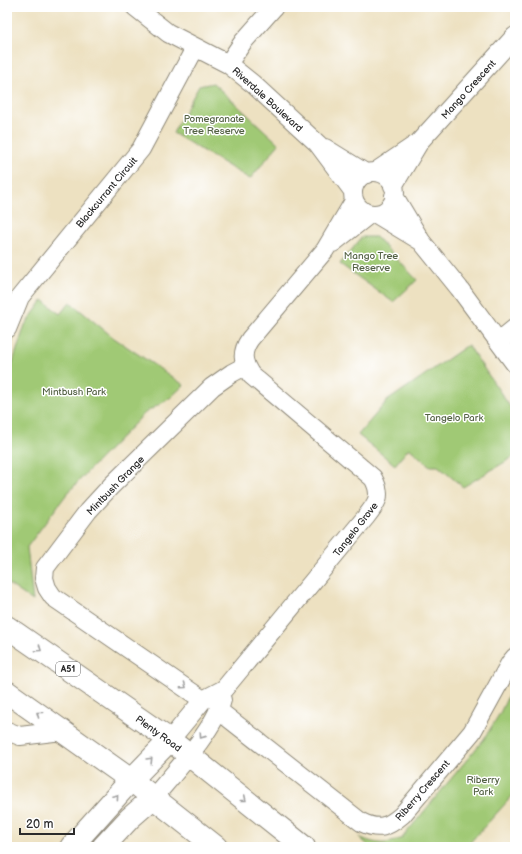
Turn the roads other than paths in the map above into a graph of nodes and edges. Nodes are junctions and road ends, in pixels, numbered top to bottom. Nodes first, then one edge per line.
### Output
1 (135, 7) edge
2 (274, 7) edge
3 (515, 36) edge
4 (195, 48) junction
5 (228, 64) junction
6 (420, 141) junction
7 (318, 144) junction
8 (371, 173) junction
9 (394, 191) junction
10 (353, 196) junction
11 (373, 214) junction
12 (421, 241) junction
13 (325, 250) junction
14 (515, 328) edge
15 (7, 329) edge
16 (499, 341) junction
17 (515, 364) edge
18 (245, 366) junction
19 (7, 626) edge
20 (515, 657) edge
21 (224, 689) junction
22 (7, 692) edge
23 (203, 700) junction
24 (218, 710) junction
25 (7, 731) edge
26 (62, 731) junction
27 (170, 740) junction
28 (188, 755) junction
29 (131, 780) junction
30 (154, 797) junction
31 (71, 847) edge
32 (103, 847) edge
33 (216, 847) edge
34 (304, 847) edge

1 - 4 street, Riverdale Boulevard
2 - 5 street
3 - 6 street, Mango Crescent
4 - 5 street, Riverdale Boulevard
4 - 15 street, Blackcurrant Circuit
5 - 7 street, Riverdale Boulevard
6 - 8 street, Mango Crescent
6 - 9 street, Mango Crescent
7 - 8 street, Riverdale Boulevard
7 - 10 street, Riverdale Boulevard
8 - 9 street
8 - 10 street
9 - 11 street
9 - 12 street
10 - 11 street
10 - 13 street
11 - 12 street
11 - 13 street
12 - 16 street
13 - 18 street
14 - 16 street
16 - 17 street
18 - 21 street, Tangelo Grove
18 -> 23 street, Mintbush Grange
19 -> 27 main road, Plenty Road / A51
20 - 24 street, Riberry Crescent
21 - 23 street, Tangelo Grove
21 - 24 street, Tangelo Grove
26 -> 22 main road
23 - 27 street, Tangelo Grove
24 -> 28 street, Tangelo Grove
25 - 26 street
26 - 29 main road
27 - 28 main road, Plenty Road / A51
29 -> 27 main road
28 - 30 street, Tangelo Grove
28 -> 34 main road, Plenty Road / A51
29 - 30 main road
31 -> 29 main road
30 - 32 main road
30 - 33 main road

